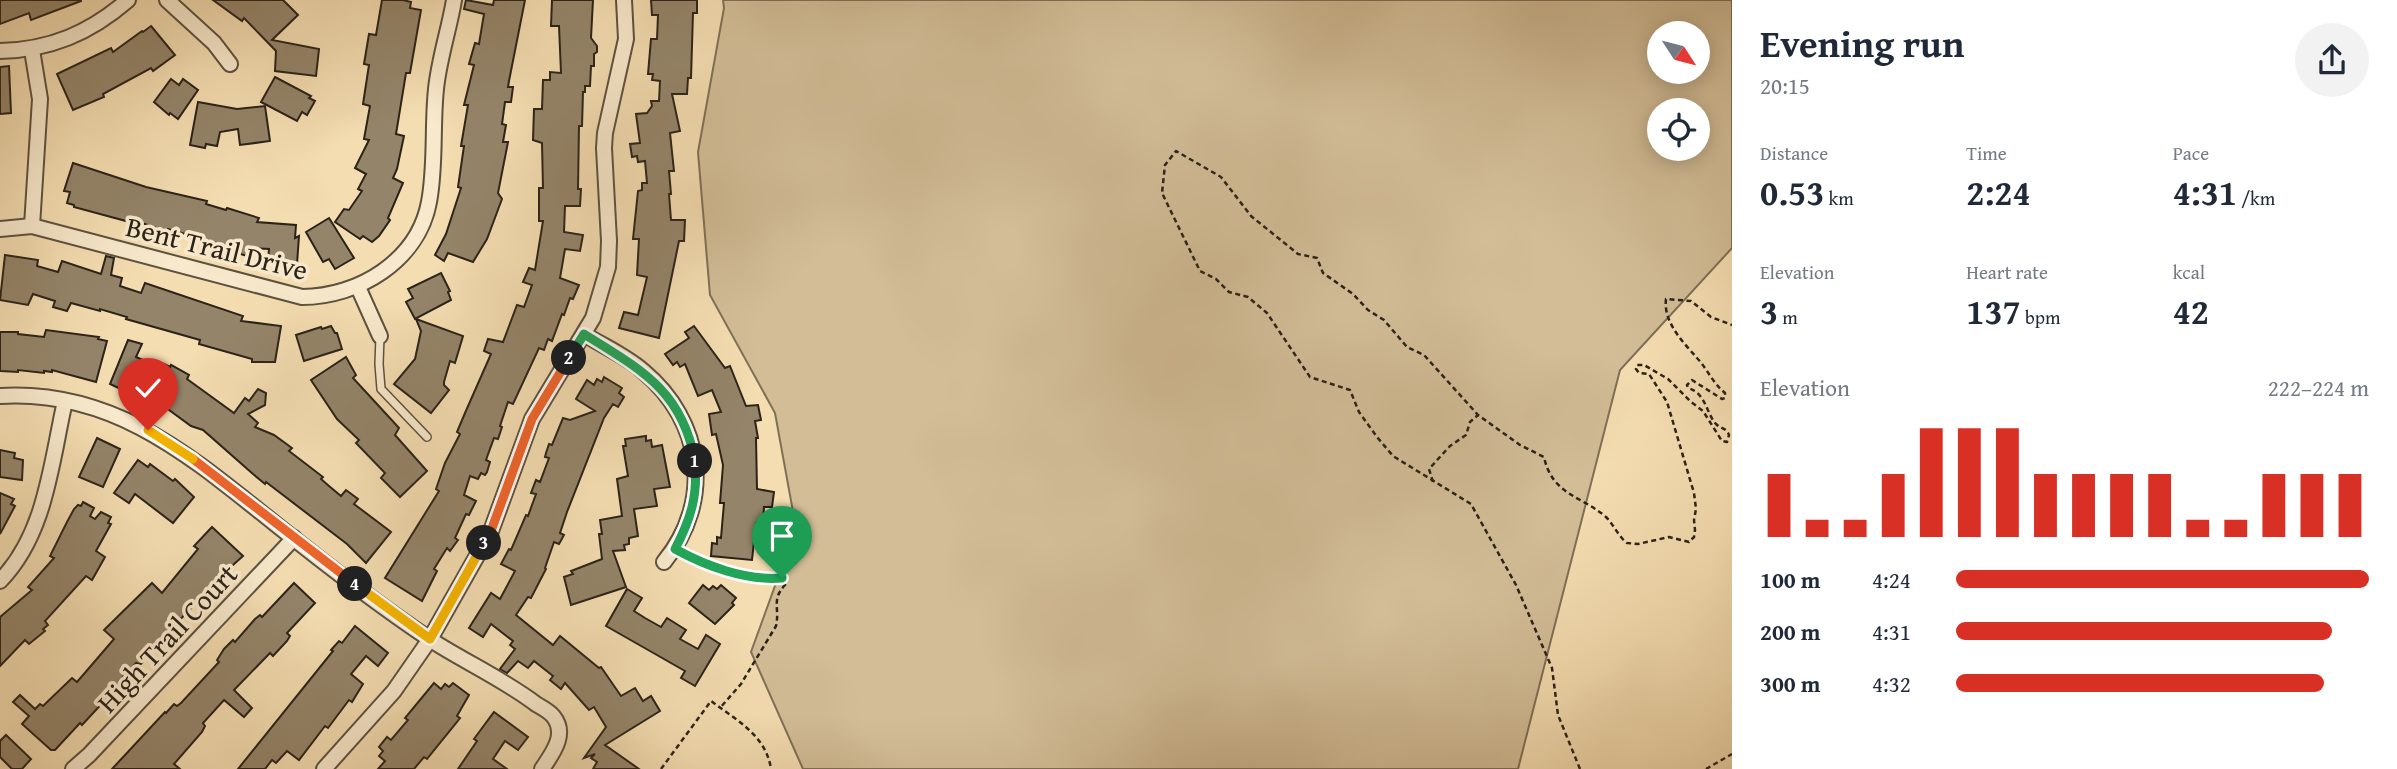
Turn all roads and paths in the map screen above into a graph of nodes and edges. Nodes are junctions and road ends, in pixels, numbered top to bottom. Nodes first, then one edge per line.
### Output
1 (128, 0) edge
2 (167, 0) edge
3 (454, 0) edge
4 (624, 0) edge
5 (32, 50) junction
6 (0, 51) edge
7 (230, 64) dead end
8 (32, 226) junction
9 (0, 229) edge
10 (358, 287) junction
11 (1732, 325) edge
12 (584, 334) junction
13 (380, 336) joint
14 (0, 396) edge
15 (65, 401) junction
16 (1478, 415) junction
17 (428, 437) dead end
18 (1434, 483) junction
19 (294, 538) junction
20 (675, 549) junction
21 (664, 562) dead end
22 (0, 581) edge
23 (430, 639) junction
24 (720, 708) junction
25 (1732, 754) edge
26 (73, 769) edge
27 (324, 769) edge
28 (542, 769) edge
29 (661, 769) edge
30 (771, 769) edge
31 (1580, 769) edge
32 (1706, 769) edge

1 - 5 street
2 - 7 street
3 - 10 street, Bent Trail Drive
4 - 12 street
5 - 6 street
5 - 8 street
8 - 9 street, Bent Trail Drive
8 - 10 street, Bent Trail Drive
10 - 13 street
11 - 16 path
12 - 20 street
12 - 23 street
13 - 17 lane
14 - 15 street
15 - 19 street
15 - 22 street
16 - 18 path
16 - 18 path
18 - 31 path
19 - 23 street
19 - 26 street, High Trail Court
20 - 21 street
20 - 24 path
23 - 27 street
23 - 28 street
24 - 29 path
24 - 30 path
25 - 32 path

